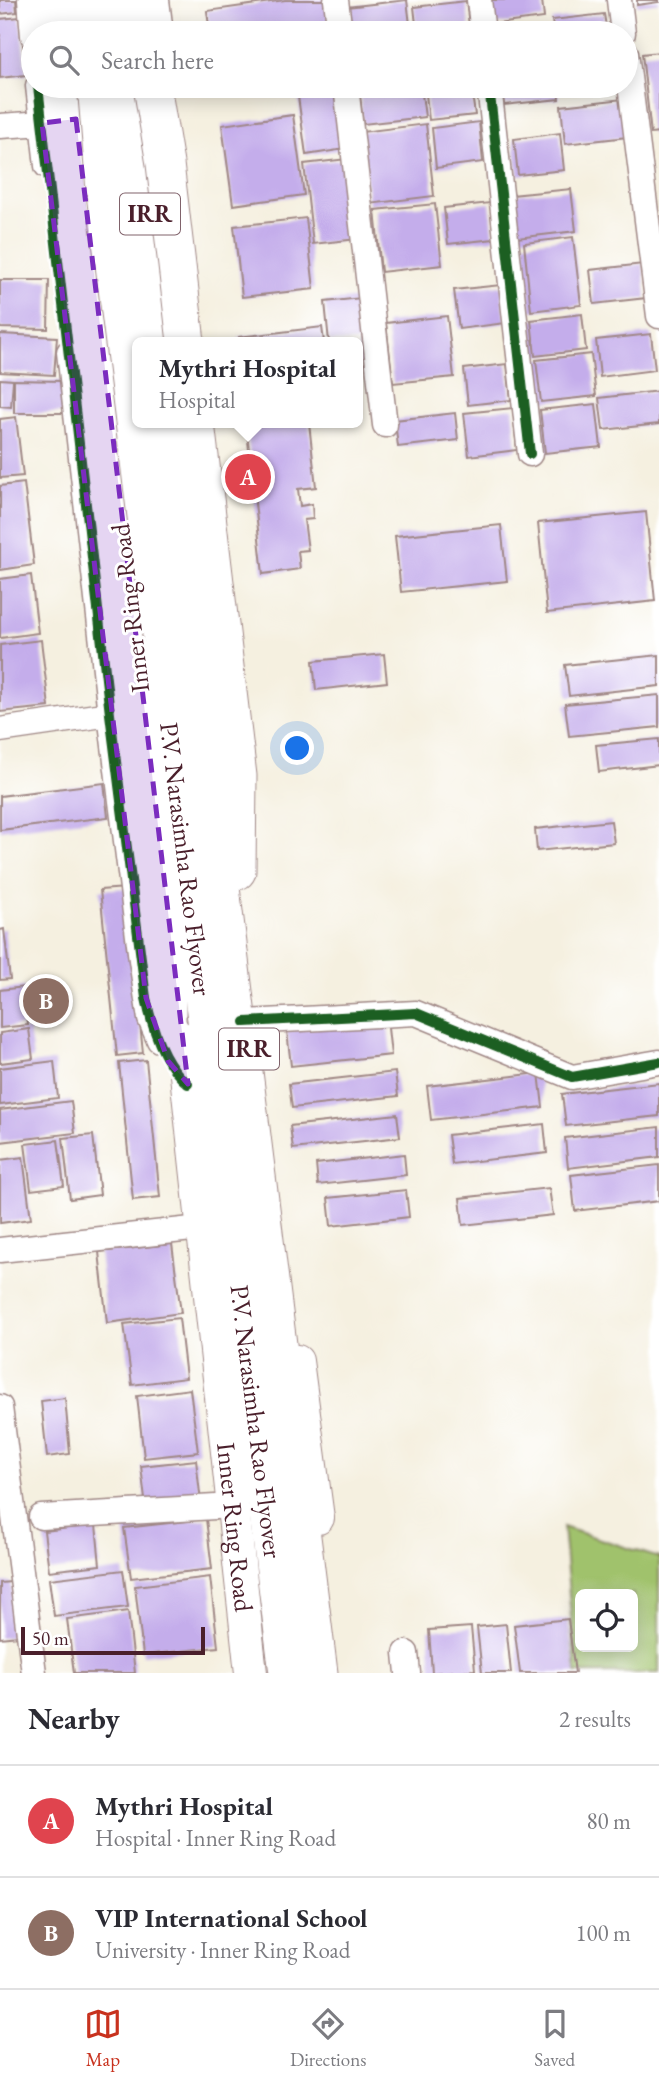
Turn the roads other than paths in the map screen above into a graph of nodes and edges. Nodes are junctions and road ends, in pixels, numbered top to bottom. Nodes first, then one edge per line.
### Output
1 (30, 0) edge
2 (52, 0) edge
3 (66, 0) edge
4 (78, 0) edge
5 (110, 0) edge
6 (120, 0) edge
7 (135, 0) edge
8 (157, 0) edge
9 (336, 0) edge
10 (480, 0) edge
11 (619, 0) edge
12 (32, 21) edge
13 (53, 21) edge
14 (68, 21) edge
15 (81, 21) edge
16 (113, 21) edge
17 (123, 21) edge
18 (139, 21) edge
19 (160, 21) edge
20 (339, 21) edge
21 (482, 21) edge
22 (622, 21) edge
23 (39, 98) edge
24 (59, 98) edge
25 (75, 98) edge
26 (91, 98) edge
27 (123, 98) edge
28 (134, 98) edge
29 (154, 98) edge
30 (171, 98) edge
31 (347, 98) edge
32 (490, 98) edge
33 (632, 98) edge
34 (76, 120) junction
35 (42, 123) junction
36 (0, 126) edge
37 (659, 316) edge
38 (168, 337) edge
39 (168, 337) edge
40 (169, 337) edge
41 (170, 337) edge
42 (385, 425) dead end
43 (164, 428) edge
44 (180, 428) edge
45 (197, 428) edge
46 (530, 454) dead end
47 (110, 714) junction
48 (0, 730) edge
49 (235, 942) junction
50 (245, 1022) junction
51 (659, 1062) edge
52 (186, 1073) junction
53 (201, 1228) junction
54 (0, 1250) edge
55 (0, 1407) edge
56 (4, 1469) edge
57 (233, 1506) junction
58 (41, 1517) dead end
59 (34, 1673) edge
60 (251, 1673) edge
61 (288, 1673) edge
62 (319, 1673) edge
63 (334, 1673) edge

1 - 12 street
2 - 13 highway
3 - 14 main road
4 - 15 highway
5 - 16 highway
6 - 17 main road
7 - 18 highway
8 - 19 street
9 - 20 street
10 - 21 street
11 - 22 street
23 - 35 street
24 - 52 highway, bridge
25 - 34 main road, Inner Ring Road / IRR
26 - 61 highway, P.V. Narasimha Rao Flyover
27 - 38 highway
28 - 39 main road, IRR
29 - 40 highway, bridge
30 - 41 street
31 - 42 street
32 - 46 street
33 - 37 street
34 - 35 street
34 - 52 main road, Inner Ring Road / IRR
35 - 36 street
35 - 47 street
43 - 62 highway, P.V. Narasimha Rao Flyover
44 - 49 main road, IRR
45 - 49 highway
47 - 48 street
47 - 52 street
49 - 50 main road, IRR
50 - 51 street
50 - 63 main road, IRR
52 - 53 main road, Inner Ring Road / IRR
53 - 54 street
53 - 57 main road, Inner Ring Road / IRR
55 - 56 street
56 - 59 street
57 - 58 street
57 - 60 main road, Inner Ring Road / IRR

